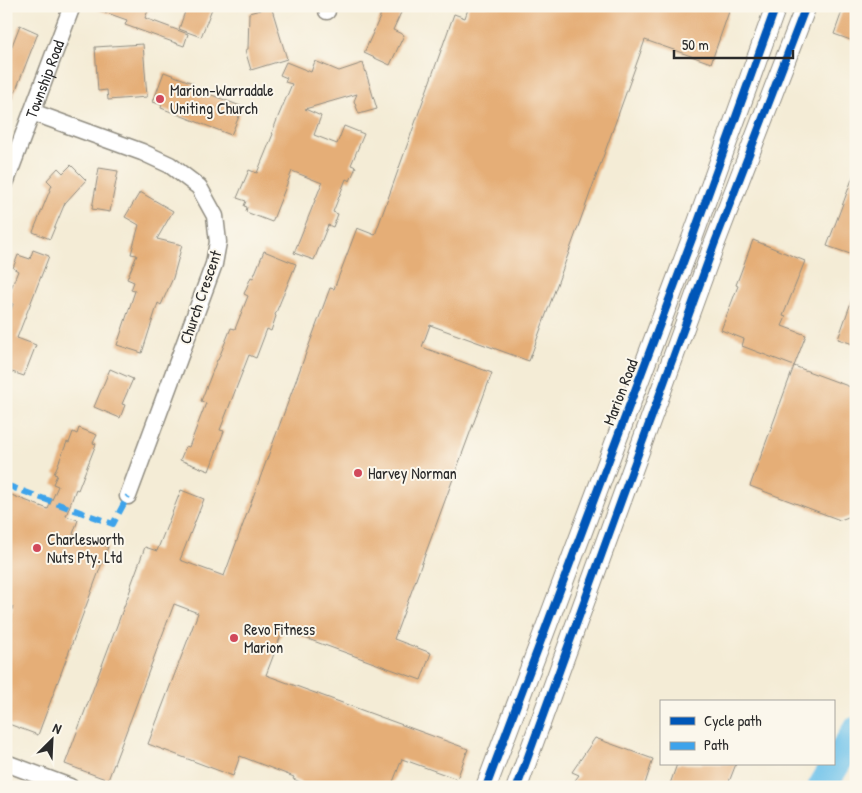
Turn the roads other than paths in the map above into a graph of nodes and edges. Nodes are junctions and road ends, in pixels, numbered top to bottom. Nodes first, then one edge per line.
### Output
1 (72, 6) edge
2 (776, 6) edge
3 (806, 6) edge
4 (32, 112) junction
5 (6, 181) edge
6 (128, 496) dead end
7 (6, 763) edge
8 (70, 787) edge
9 (486, 787) edge
10 (517, 787) edge

1 - 4 street, Township Road
2 - 9 main road, Marion Road
3 - 10 main road
4 - 5 street, Township Road
4 - 6 street, Church Crescent
7 - 8 street

